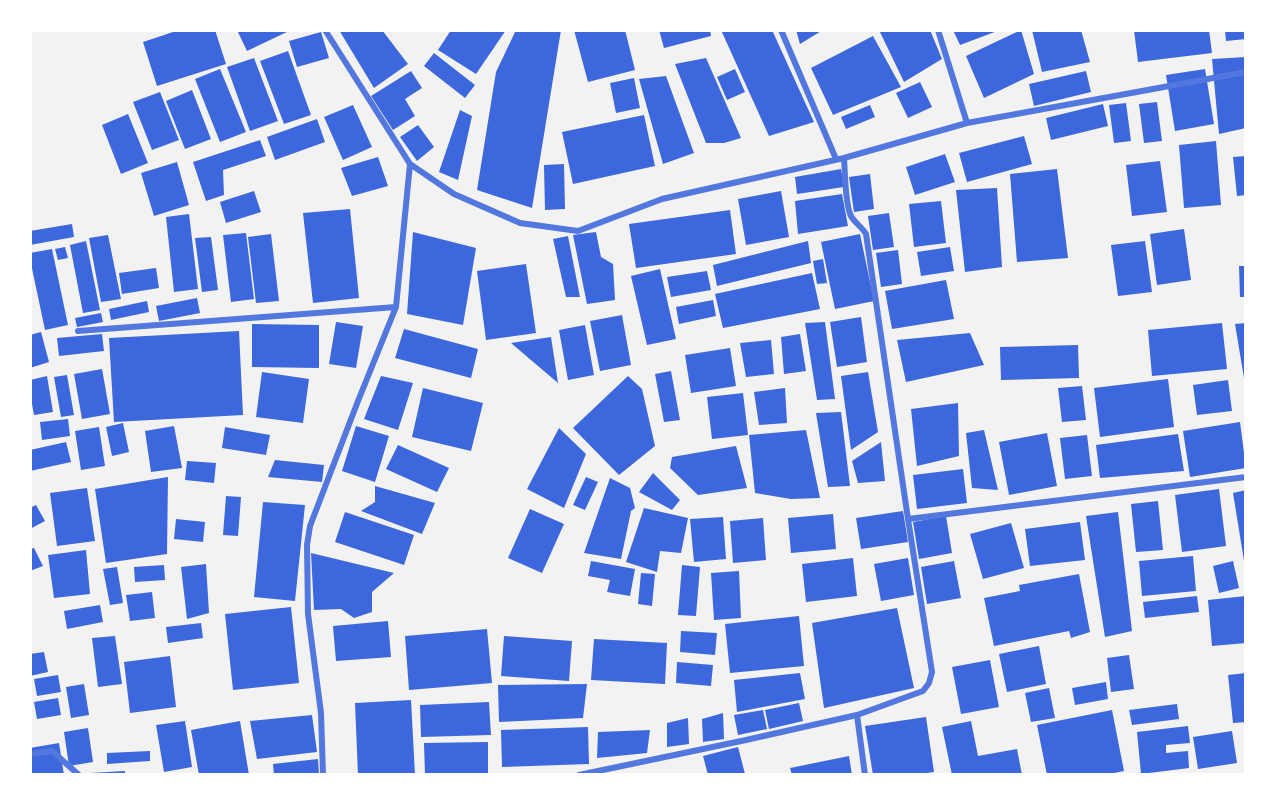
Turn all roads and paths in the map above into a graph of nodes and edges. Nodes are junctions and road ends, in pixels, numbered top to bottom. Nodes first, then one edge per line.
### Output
1 (325, 30) edge
2 (781, 30) edge
3 (938, 30) edge
4 (1246, 72) edge
5 (967, 123) junction
6 (844, 158) junction
7 (836, 159) junction
8 (410, 164) junction
9 (396, 308) junction
10 (78, 331) dead end
11 (1246, 477) edge
12 (908, 519) junction
13 (857, 715) junction
14 (30, 754) edge
15 (79, 775) edge
16 (322, 775) edge
17 (579, 775) edge
18 (865, 775) edge

1 - 8 street
2 - 7 street
3 - 5 street
4 - 5 street
5 - 6 street
6 - 7 street
6 - 12 street
7 - 8 street
8 - 9 street
9 - 10 street
9 - 16 street
11 - 12 street
12 - 13 street
13 - 17 street
13 - 18 street
14 - 15 street

